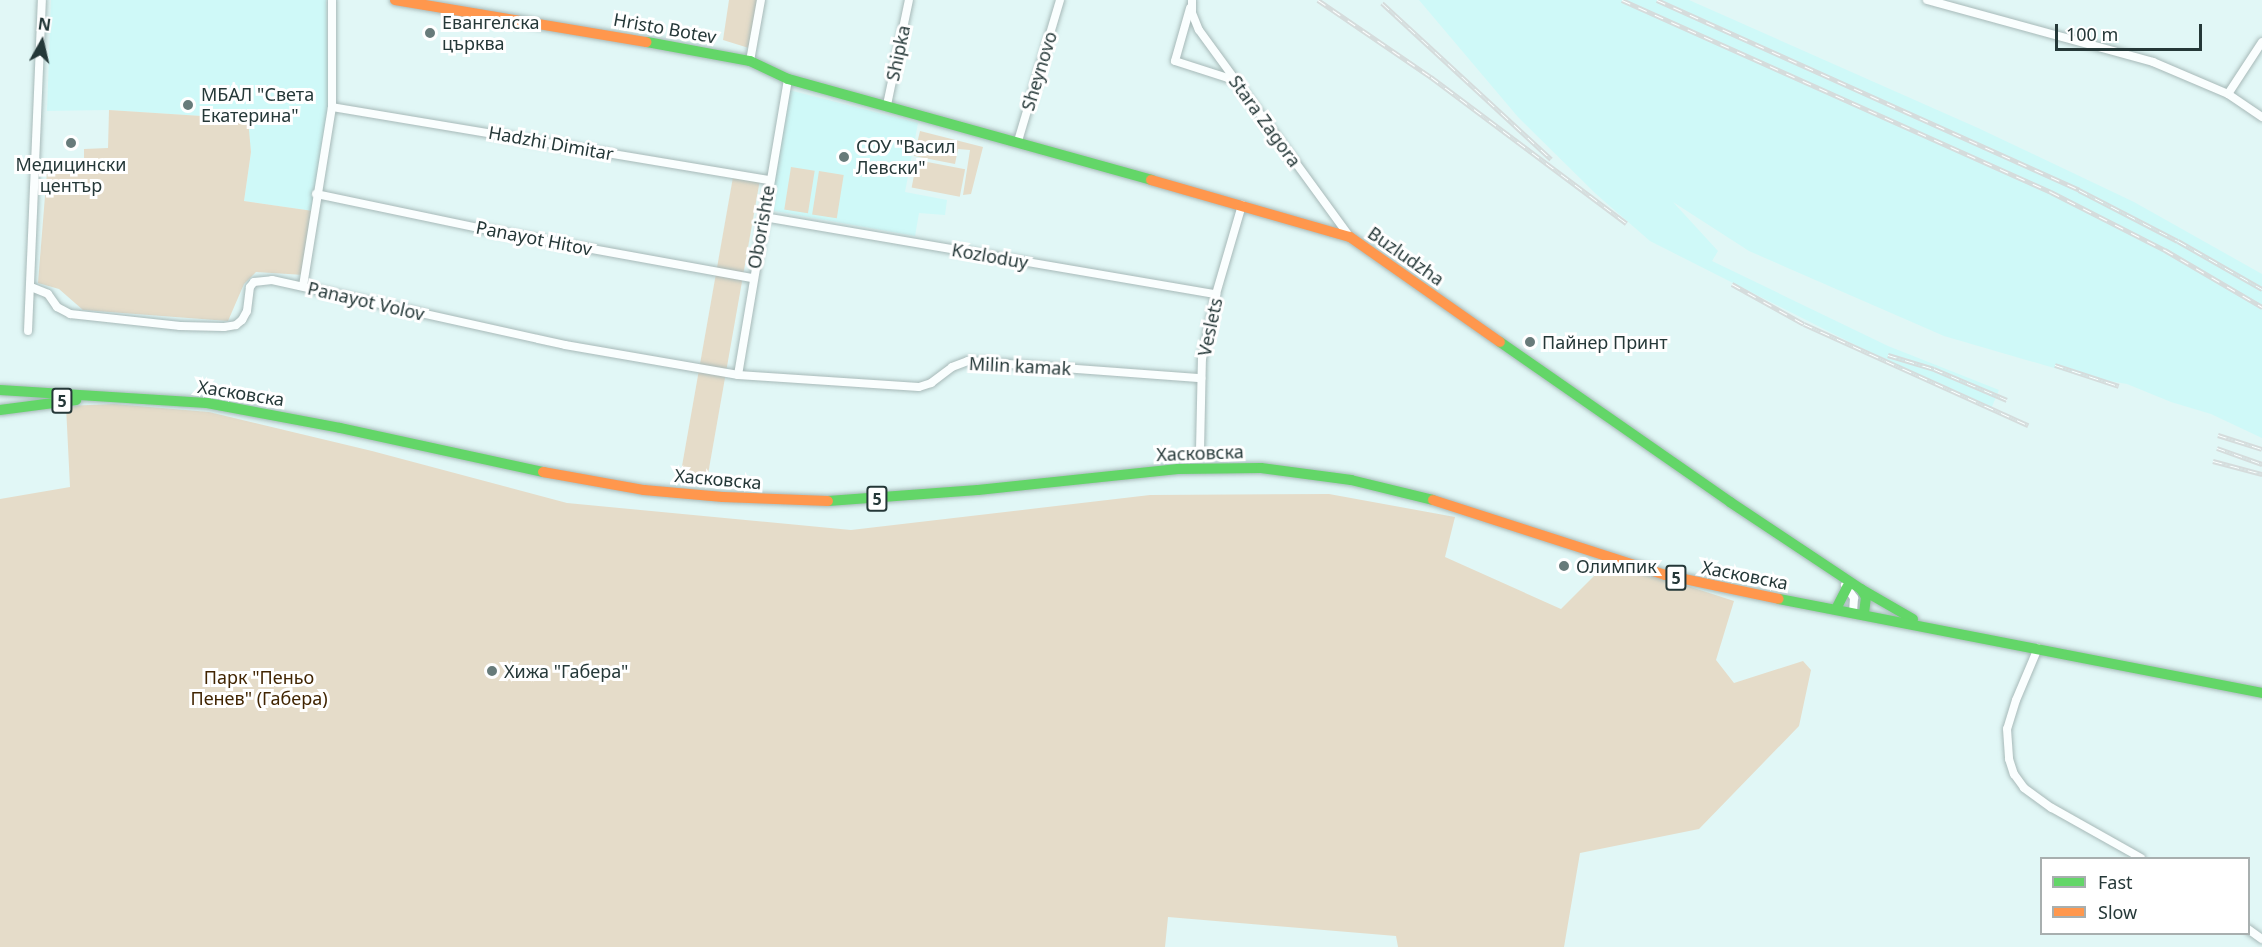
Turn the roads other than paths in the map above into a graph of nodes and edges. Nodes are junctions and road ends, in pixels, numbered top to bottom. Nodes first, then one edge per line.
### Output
1 (42, 0) edge
2 (332, 0) edge
3 (395, 0) edge
4 (761, 0) edge
5 (909, 0) edge
6 (1060, 0) edge
7 (1192, 0) edge
8 (1927, 0) edge
9 (2262, 42) edge
10 (750, 60) junction
11 (788, 79) junction
12 (1234, 80) junction
13 (2228, 94) junction
14 (887, 105) junction
15 (332, 107) junction
16 (2262, 117) edge
17 (1018, 141) junction
18 (769, 180) junction
19 (316, 194) junction
20 (1242, 205) junction
21 (764, 217) junction
22 (1350, 237) junction
23 (752, 278) junction
24 (303, 286) junction
25 (32, 287) junction
26 (1216, 294) junction
27 (28, 331) dead end
28 (738, 375) junction
29 (1201, 378) junction
30 (0, 390) edge
31 (124, 396) junction
32 (0, 410) edge
33 (1200, 451) dead end
34 (1839, 576) junction
35 (1847, 587) junction
36 (1861, 589) junction
37 (1836, 609) junction
38 (1859, 613) junction
39 (1936, 628) junction
40 (2038, 648) junction
41 (2261, 693) edge
42 (2139, 857) edge

1 - 25 street
2 - 15 street
3 - 10 main road, Hristo Botev
4 - 10 street
5 - 14 street, Shipka
6 - 17 street, Sheynovo
7 - 12 street, Stara Zagora
7 - 12 street
8 - 13 street
9 - 13 street
10 - 11 main road, Hristo Botev
11 - 14 main road, Hristo Botev
11 - 18 street, Oborishte
12 - 22 street, Stara Zagora
13 - 16 street
14 - 17 main road, Buzludzha
15 - 18 street, Hadzhi Dimitar
15 - 19 street
17 - 20 main road, Buzludzha
18 - 21 street, Oborishte
19 - 23 street, Panayot Hitov
19 - 24 street
20 - 22 main road, Buzludzha
20 - 26 street, Veslets
21 - 23 street, Oborishte
21 - 26 street, Kozloduy
22 - 34 main road, Buzludzha
23 - 28 street, Oborishte
24 - 25 street, Panayot Volov
24 - 28 street, Panayot Volov
25 - 27 street
26 - 29 street, Veslets
28 - 29 street, Milin kamak
29 - 33 street, Veslets
30 - 31 main road, Хасковска / 5
31 - 32 main road, Хасковска / 5
31 - 37 main road, Хасковска / 5
34 - 35 street, Buzludzha
34 - 36 main road, Buzludzha
35 - 37 main road
35 - 38 street, Buzludzha
36 - 38 main road
36 - 39 main road, Buzludzha
37 - 38 main road, Хасковска / 5
38 - 39 main road, Хасковска / 5
39 - 40 main road, Хасковска / 5
40 - 41 main road, Хасковска / 5
40 - 42 street

